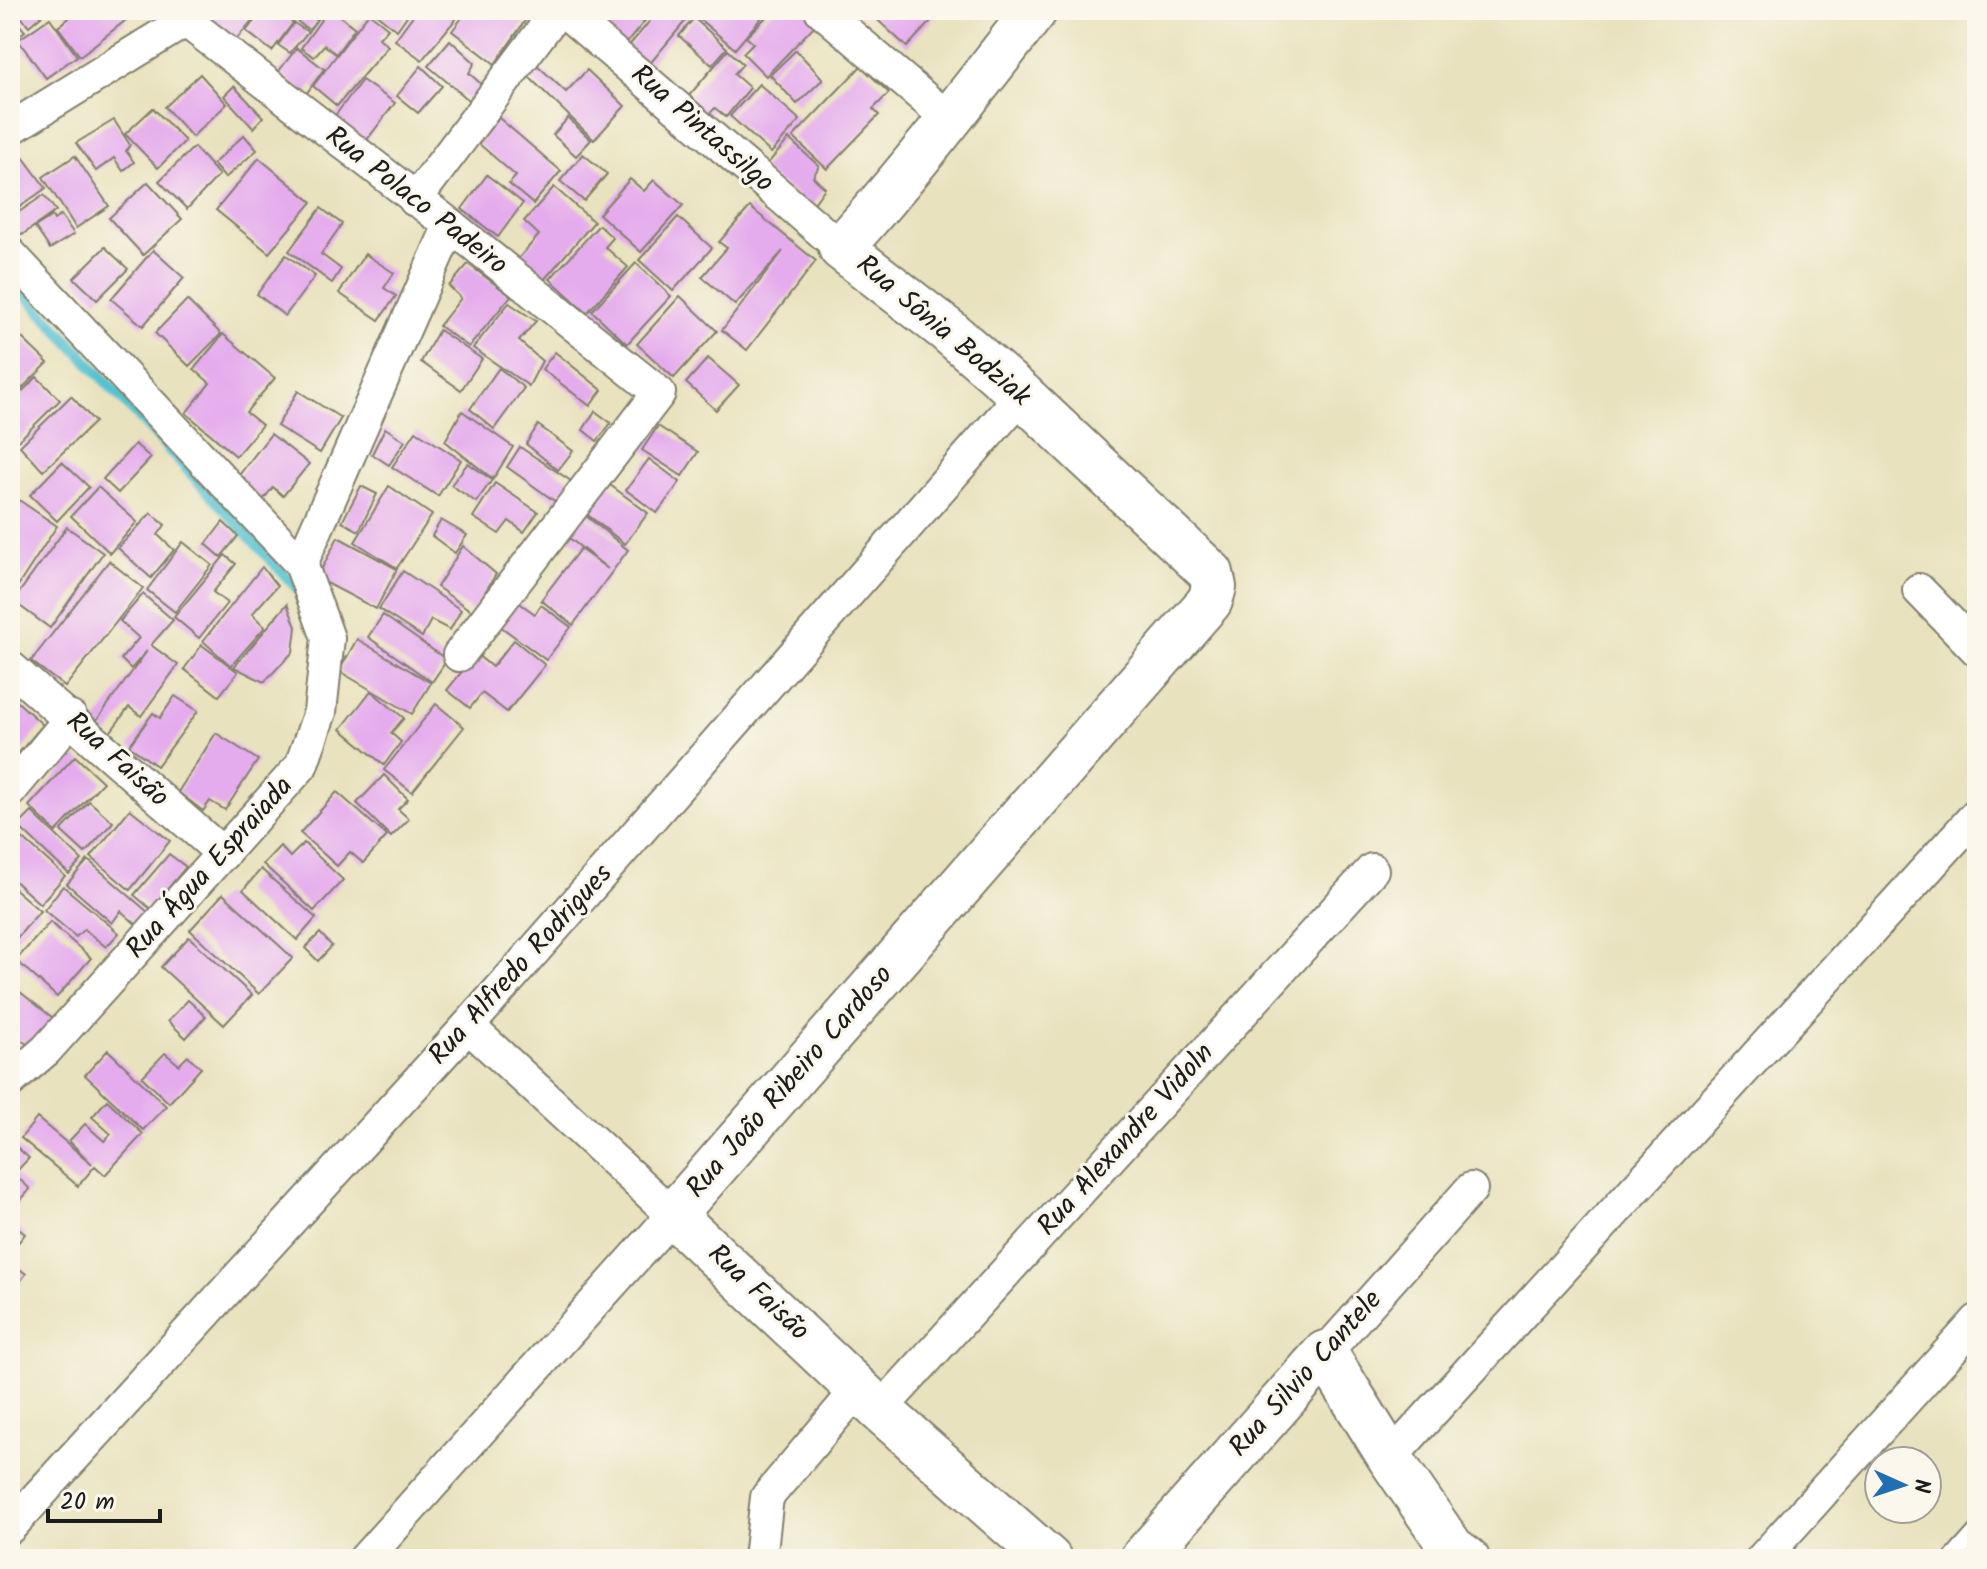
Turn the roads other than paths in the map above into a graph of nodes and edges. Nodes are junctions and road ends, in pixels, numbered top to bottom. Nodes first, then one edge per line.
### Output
1 (561, 10) edge
2 (821, 10) edge
3 (1035, 10) edge
4 (184, 14) edge
5 (950, 120) junction
6 (10, 129) edge
7 (415, 200) junction
8 (450, 225) junction
9 (841, 248) junction
10 (10, 254) edge
11 (1022, 395) junction
12 (301, 564) junction
13 (1919, 590) dead end
14 (1210, 601) joint
15 (1977, 650) edge
16 (459, 655) dead end
17 (10, 667) edge
18 (71, 718) junction
19 (10, 791) edge
20 (1977, 814) edge
21 (223, 854) junction
22 (1372, 870) dead end
23 (468, 1026) junction
24 (10, 1081) edge
25 (1471, 1189) dead end
26 (673, 1215) junction
27 (1977, 1321) edge
28 (1325, 1353) junction
29 (869, 1399) junction
30 (1390, 1458) junction
31 (10, 1527) edge
32 (1977, 1531) edge
33 (365, 1559) edge
34 (760, 1559) edge
35 (1049, 1559) edge
36 (1142, 1559) edge
37 (1467, 1559) edge
38 (1762, 1559) edge
39 (1952, 1559) edge

1 - 7 street
1 - 9 street, Rua Pintassilgo
2 - 5 street
3 - 5 street, Rua Sônia Bodziak
4 - 6 street
4 - 7 street, Rua Polaco Padeiro
5 - 9 street, Rua Sônia Bodziak
7 - 8 street, Rua Polaco Padeiro
8 - 12 street
8 - 16 street, Rua Polaco Padeiro
9 - 11 street, Rua Sônia Bodziak
10 - 12 street, Rua Água Espraiada
11 - 14 street, Rua Sônia Bodziak
11 - 23 street, Rua Alfredo Rodrigues
12 - 21 street, Rua Água Espraiada
13 - 15 street
14 - 26 street, Rua João Ribeiro Cardoso
17 - 18 street, Rua Faisão
18 - 19 street
18 - 21 street, Rua Faisão
20 - 30 street
21 - 24 street, Rua Água Espraiada
22 - 29 street, Rua Alexandre Vidoln
23 - 26 street, Rua Faisão
23 - 31 street, Rua Alfredo Rodrigues
25 - 28 street, Rua Silvio Cantele
26 - 29 street, Rua Faisão
26 - 33 street, Rua João Ribeiro Cardoso
27 - 38 street
28 - 30 street
28 - 36 street, Rua Silvio Cantele
29 - 34 street, Rua Alexandre Vidoln
29 - 35 street, Rua Faisão
30 - 37 street
32 - 39 lane

